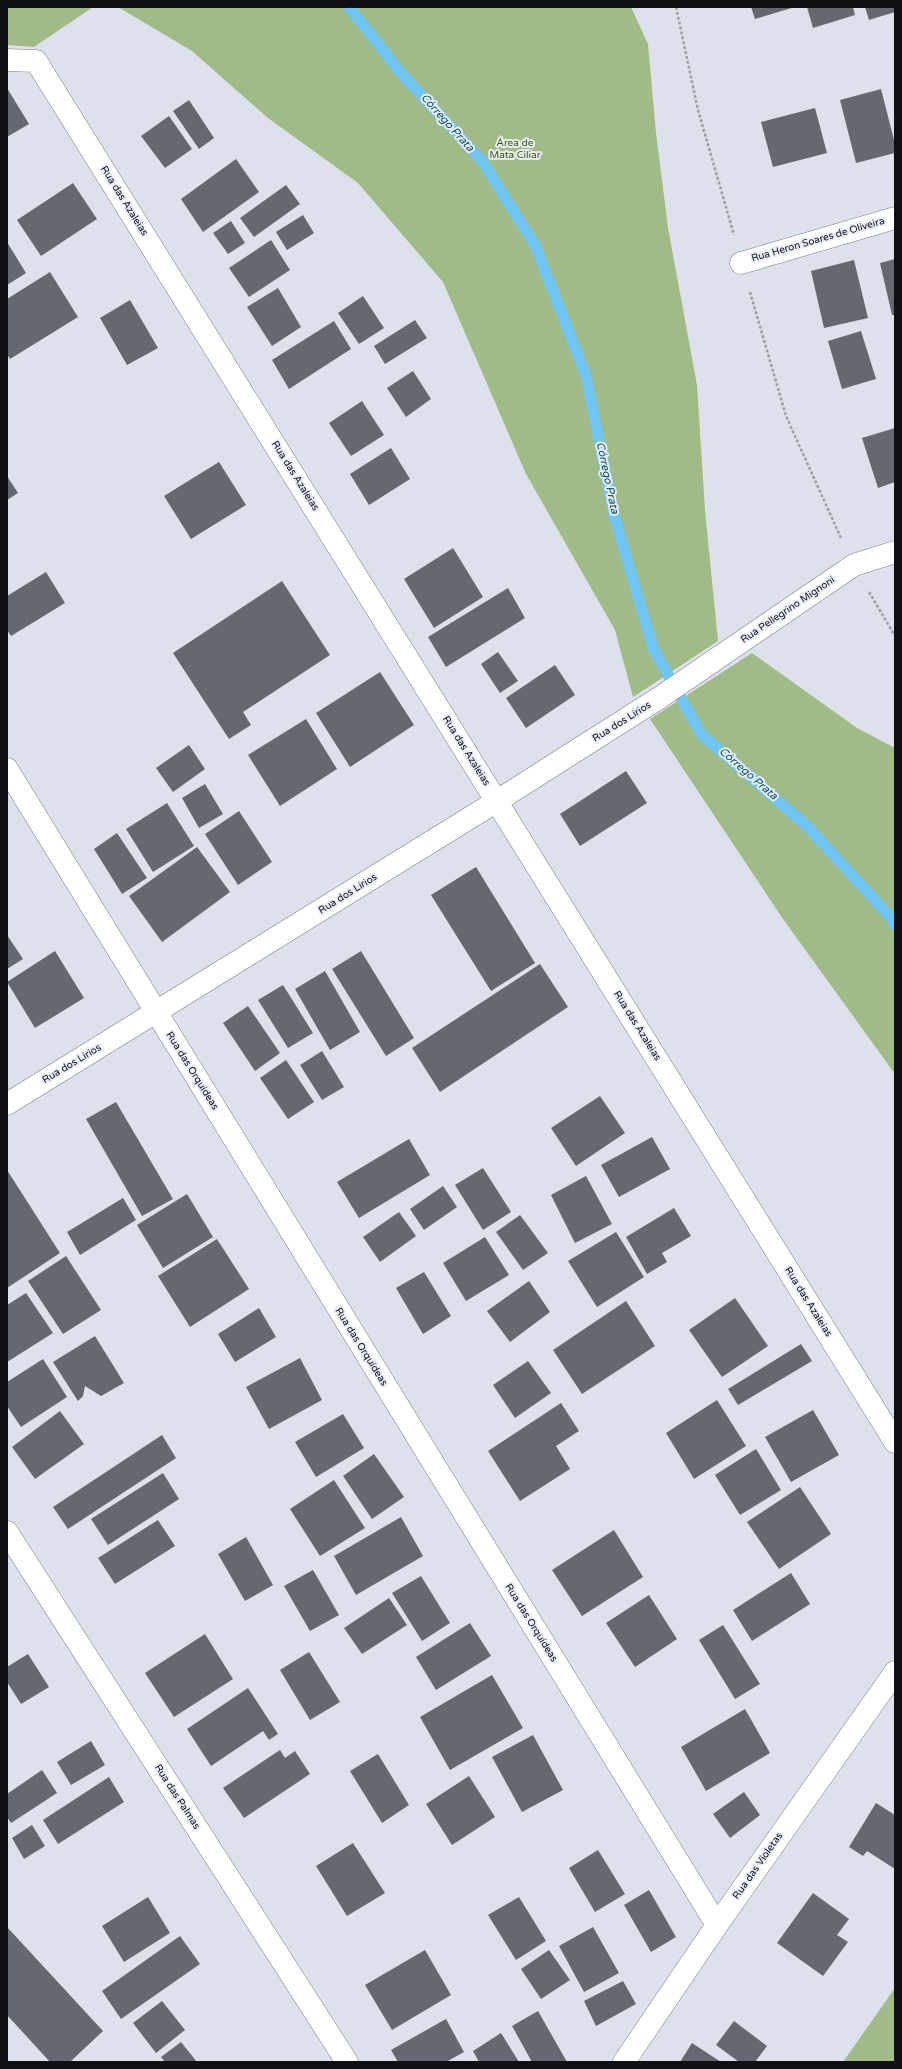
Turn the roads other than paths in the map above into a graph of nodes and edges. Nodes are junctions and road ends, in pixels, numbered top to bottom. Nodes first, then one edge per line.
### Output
1 (7, 60) edge
2 (895, 218) edge
3 (741, 262) road end
4 (895, 552) edge
5 (686, 679) joint
6 (7, 769) edge
7 (497, 801) junction
8 (156, 1013) junction
9 (7, 1104) edge
10 (895, 1442) edge
11 (7, 1532) edge
12 (895, 1672) edge
13 (717, 1925) junction
14 (347, 2062) edge
15 (624, 2062) edge

1 - 7 street, Rua das Azaleias
2 - 3 street, Rua Heron Soares de Oliveira
4 - 5 street, Rua Pellegrino Mignoni
5 - 7 street, Rua dos Lírios
6 - 8 street, Rua das Orquídeas
7 - 8 street, Rua dos Lírios
7 - 10 street, Rua das Azaleias
8 - 9 street, Rua dos Lírios
8 - 13 street, Rua das Orquídeas
11 - 14 street, Rua das Palmas
12 - 13 street, Rua das Violetas
13 - 15 street, Rua das Violetas

